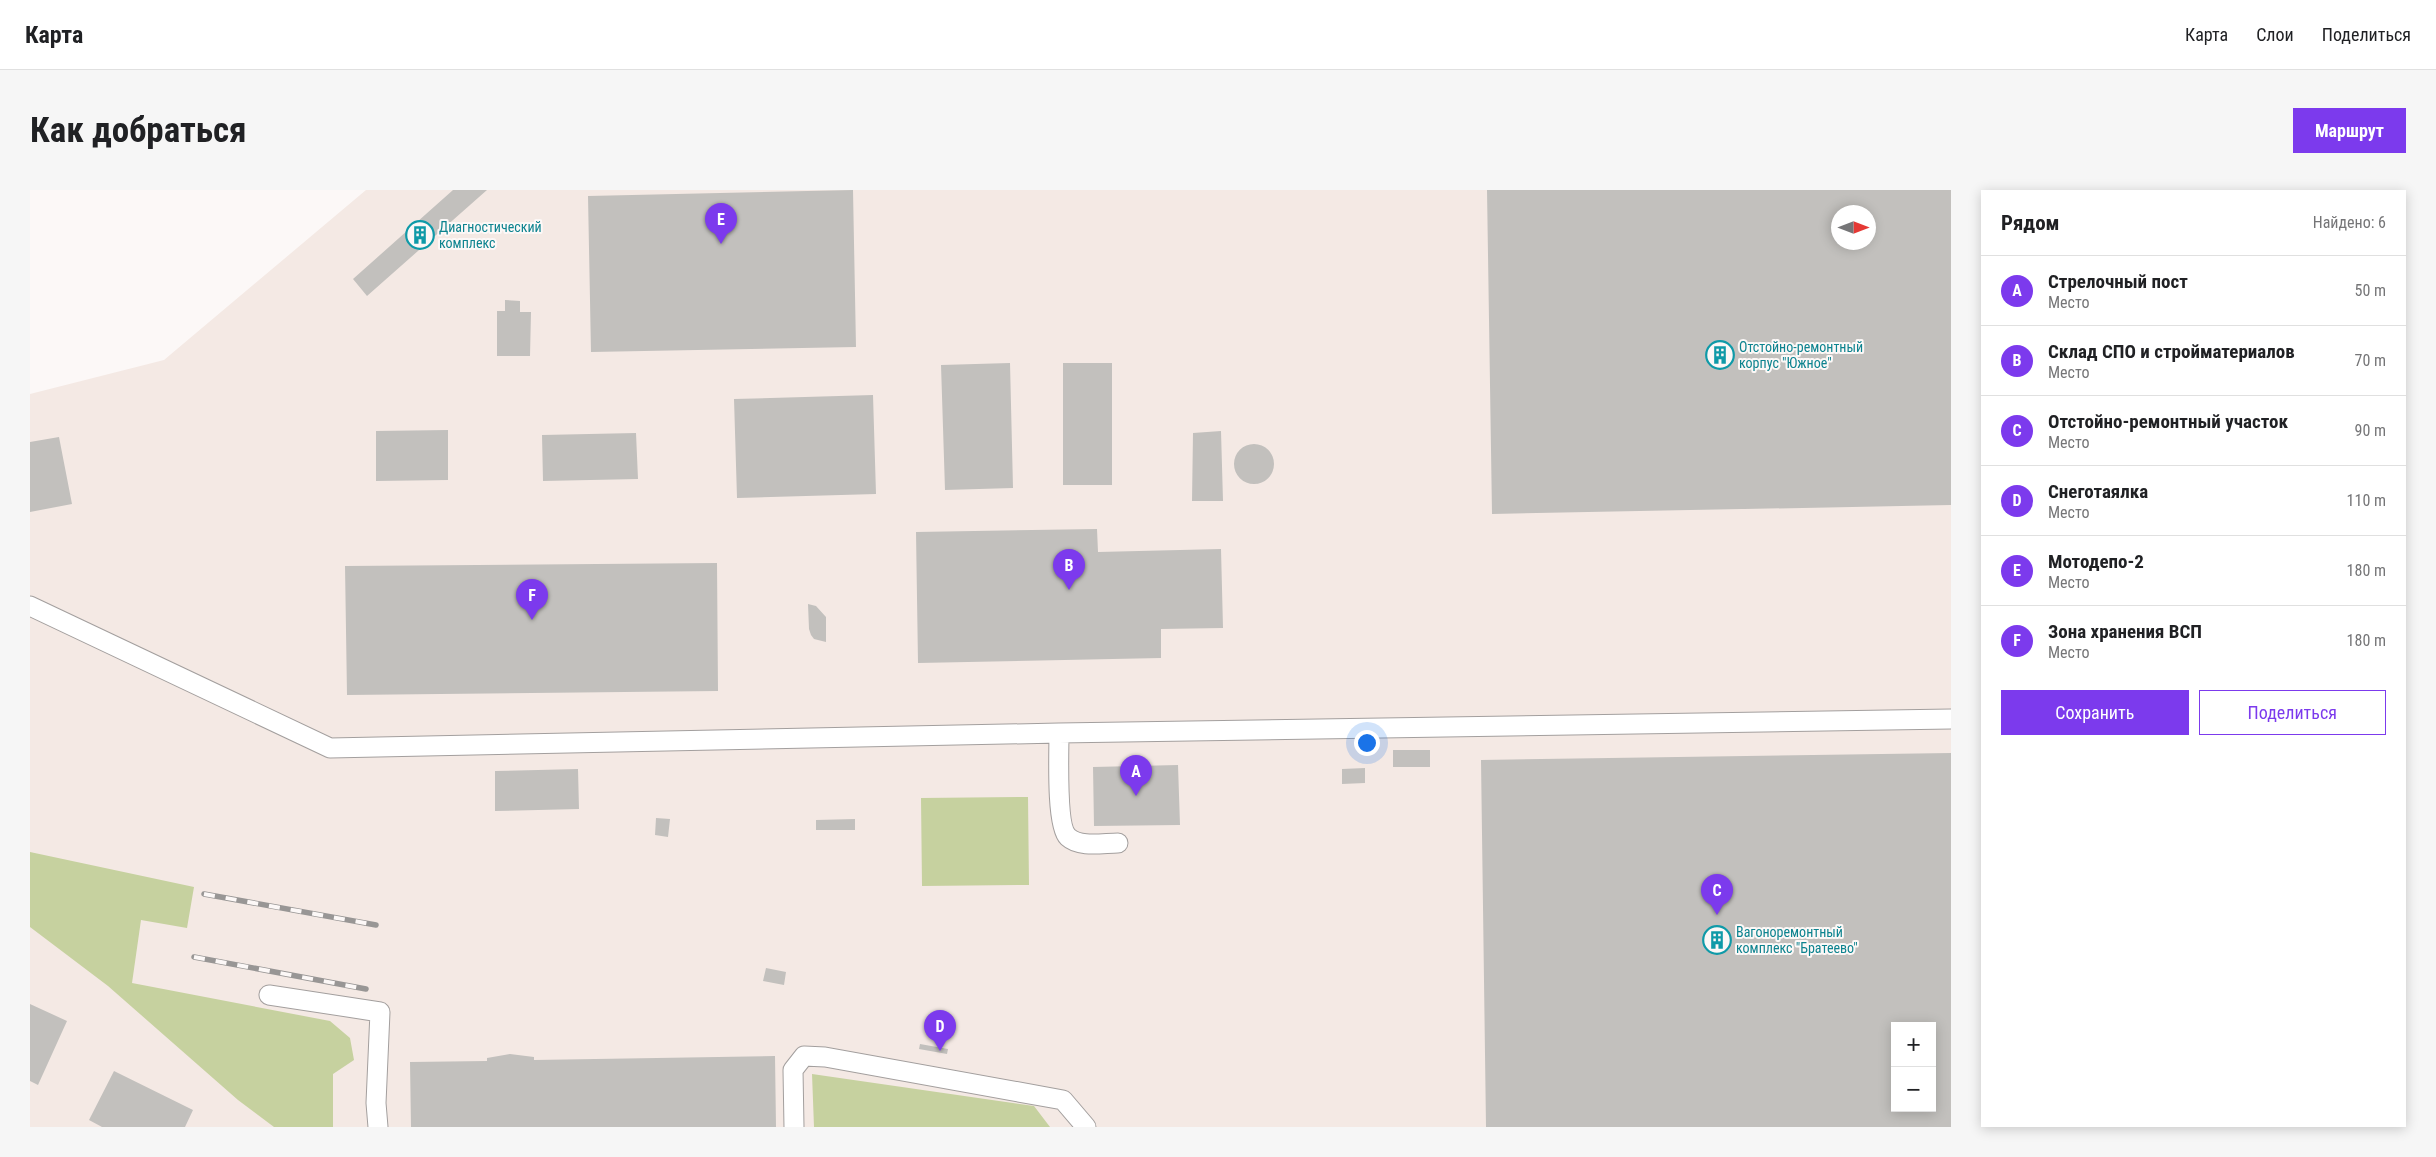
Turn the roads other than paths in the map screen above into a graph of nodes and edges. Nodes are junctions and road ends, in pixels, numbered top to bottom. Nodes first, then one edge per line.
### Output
1 (30, 606) edge
2 (1951, 718) edge
3 (1059, 733) junction
4 (1118, 843) dead end
5 (269, 995) dead end
6 (378, 1127) edge
7 (794, 1127) edge
8 (1086, 1127) edge

1 - 3 lane
2 - 3 lane
3 - 4 lane
5 - 6 lane
7 - 8 lane

